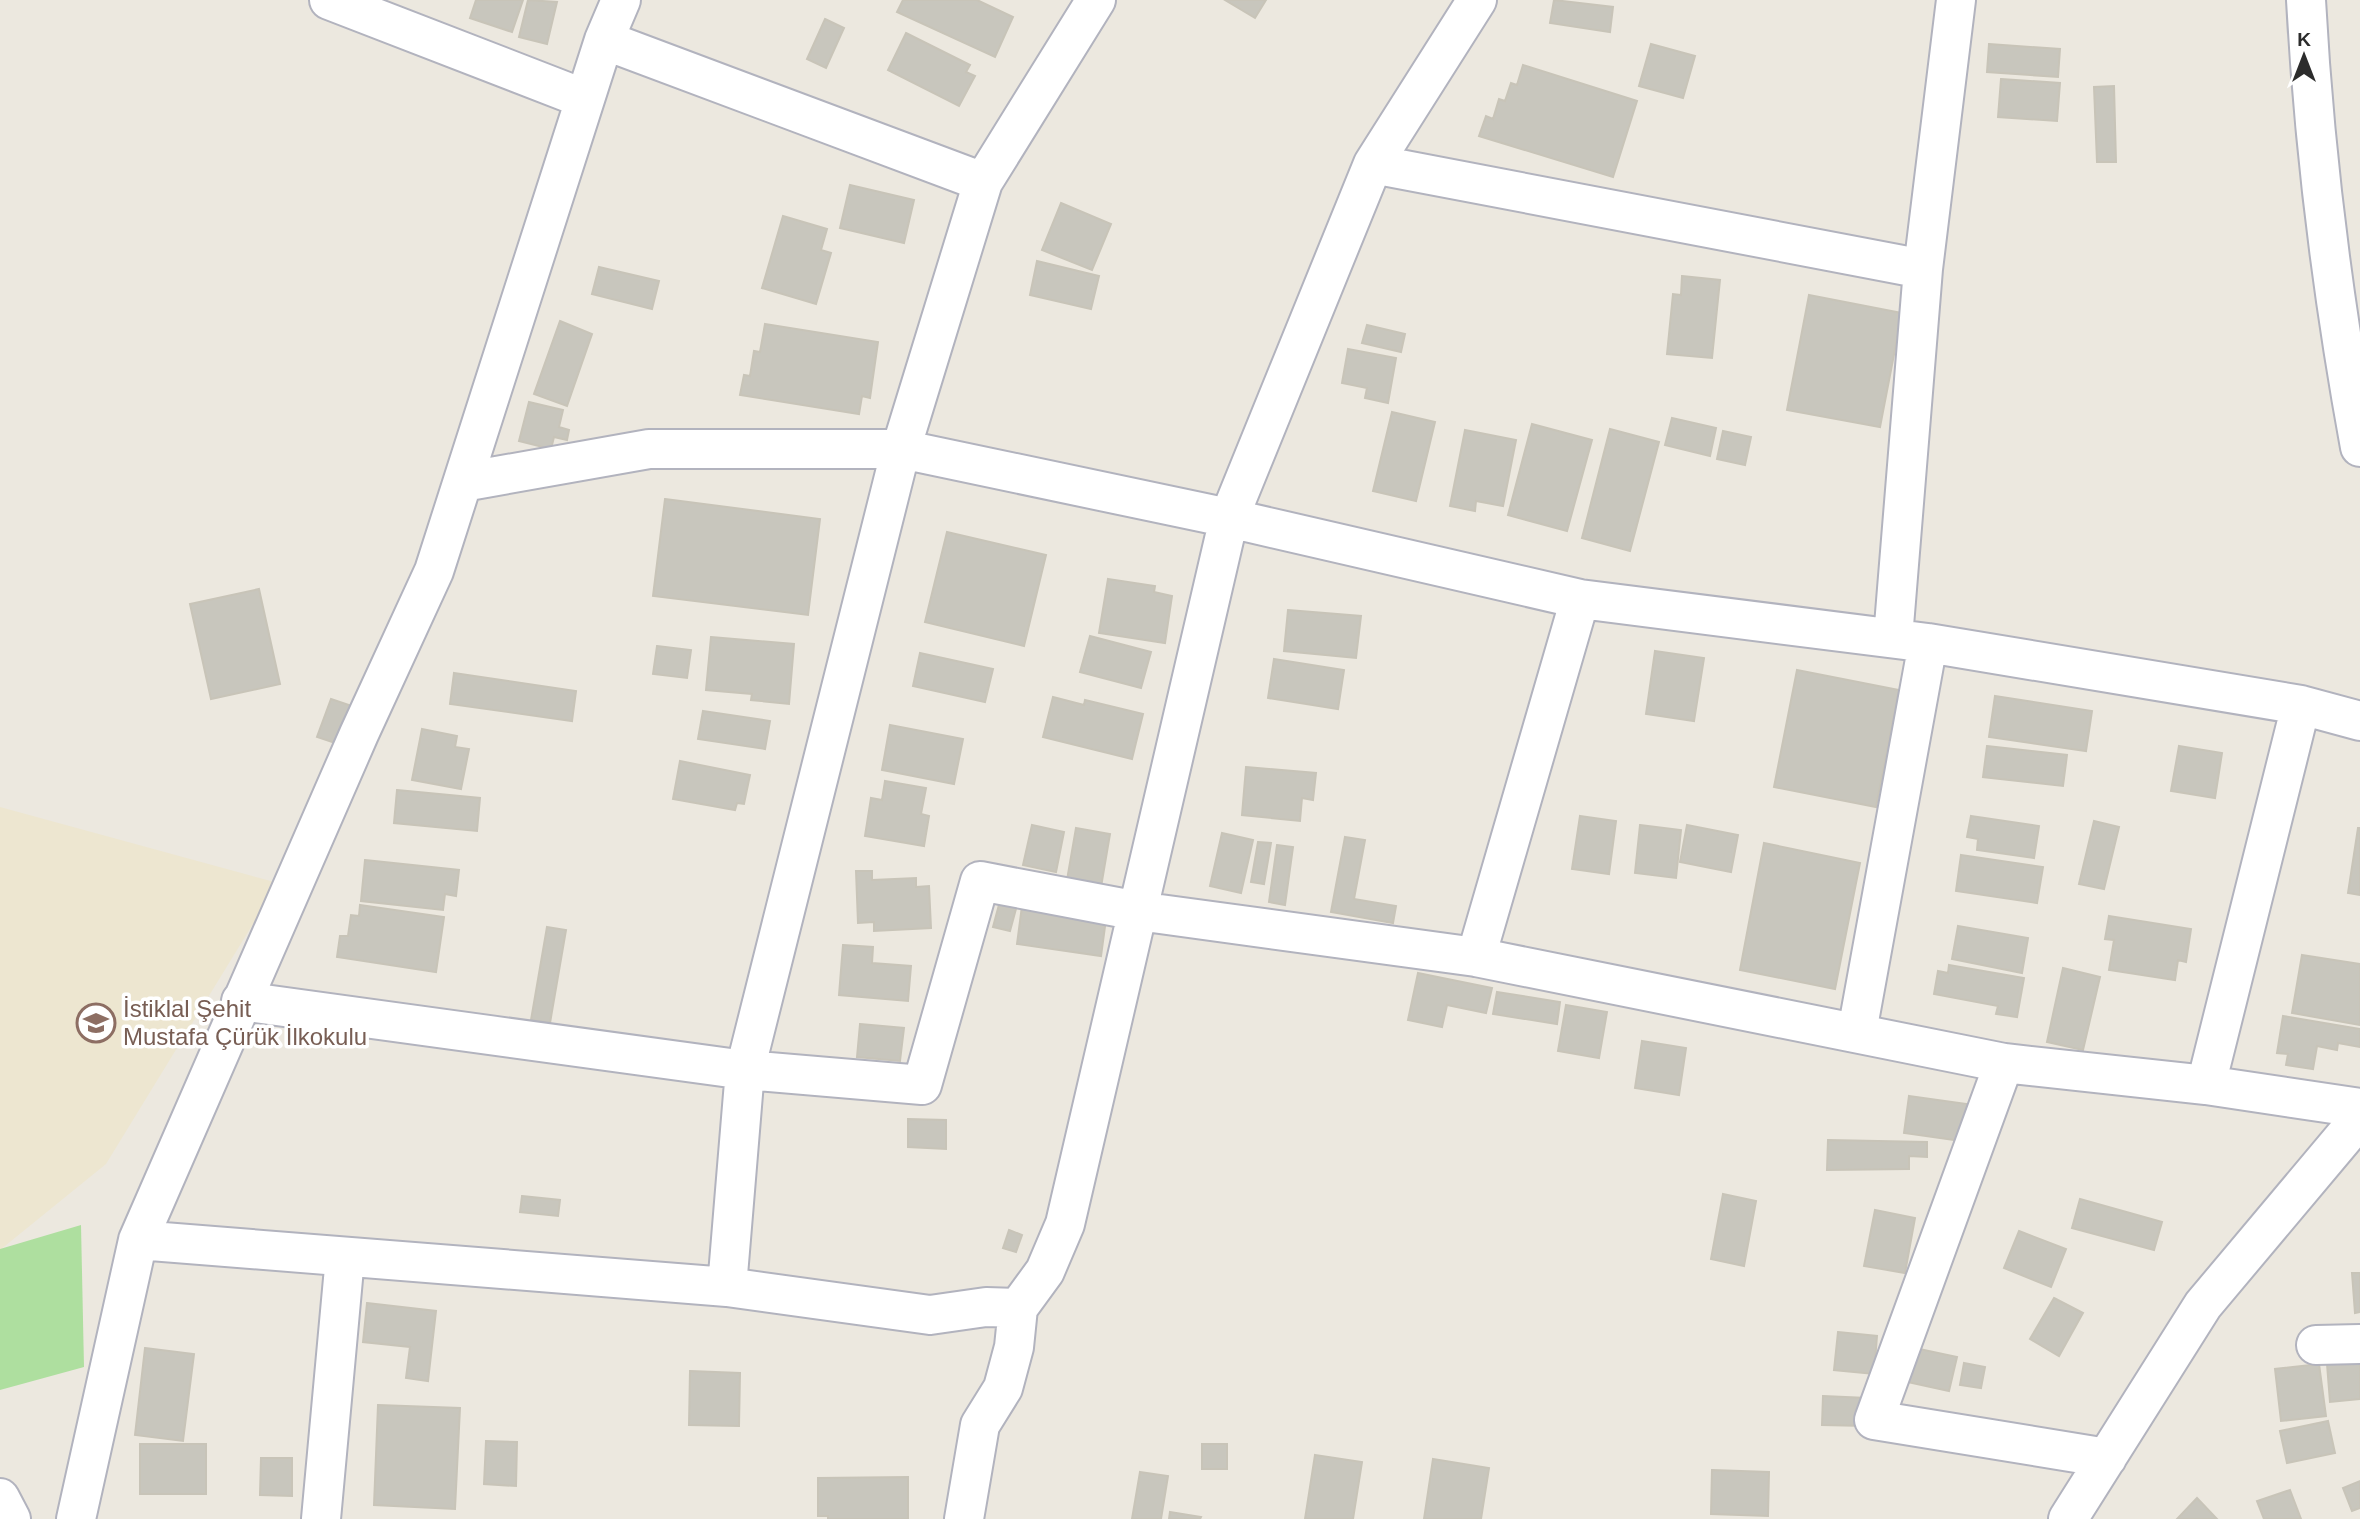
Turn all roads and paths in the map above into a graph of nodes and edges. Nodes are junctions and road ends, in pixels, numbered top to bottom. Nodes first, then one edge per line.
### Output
1 (329, 0) edge
2 (621, 0) edge
3 (1096, 0) edge
4 (1477, 0) edge
5 (1956, 0) edge
6 (2306, 0) edge
7 (604, 40) junction
8 (586, 99) junction
9 (1373, 164) junction
10 (983, 182) junction
11 (1923, 269) junction
12 (2353, 370) edge
13 (2360, 447) edge
14 (901, 449) junction
15 (463, 482) junction
16 (1229, 518) junction
17 (1580, 599) junction
18 (1910, 640) junction
19 (2301, 705) junction
20 (2360, 720) edge
21 (1138, 911) junction
22 (1476, 957) junction
23 (241, 1001) junction
24 (1857, 1032) junction
25 (2004, 1063) junction
26 (745, 1070) junction
27 (2206, 1085) junction
28 (2360, 1108) edge
29 (2360, 1118) edge
30 (138, 1240) junction
31 (345, 1257) junction
32 (727, 1287) junction
33 (1018, 1308) junction
34 (2360, 1344) edge
35 (2316, 1345) dead end
36 (2107, 1458) junction
37 (0, 1498) edge
38 (11, 1519) edge
39 (76, 1519) edge
40 (321, 1519) edge
41 (964, 1519) edge
42 (2068, 1519) edge

1 - 8 street
2 - 7 street
3 - 10 street
4 - 9 street
5 - 11 street
6 - 12 street
7 - 8 street
7 - 10 street
8 - 15 street
9 - 11 street
9 - 16 street
10 - 14 street
11 - 18 street
12 - 13 street
14 - 15 street
14 - 16 street
14 - 26 street
15 - 23 street
16 - 17 street
16 - 21 street
17 - 18 street
17 - 22 street
18 - 19 street
18 - 24 street
19 - 20 street
19 - 27 street
21 - 22 street
21 - 26 street
21 - 33 street
22 - 24 street
23 - 26 street
23 - 30 street
24 - 25 street
25 - 27 street
25 - 36 street
26 - 32 street
27 - 28 street
29 - 36 street
30 - 31 street
30 - 39 street
31 - 32 street
31 - 40 street
32 - 33 street
33 - 41 street
34 - 35 street
36 - 42 street
37 - 38 street

